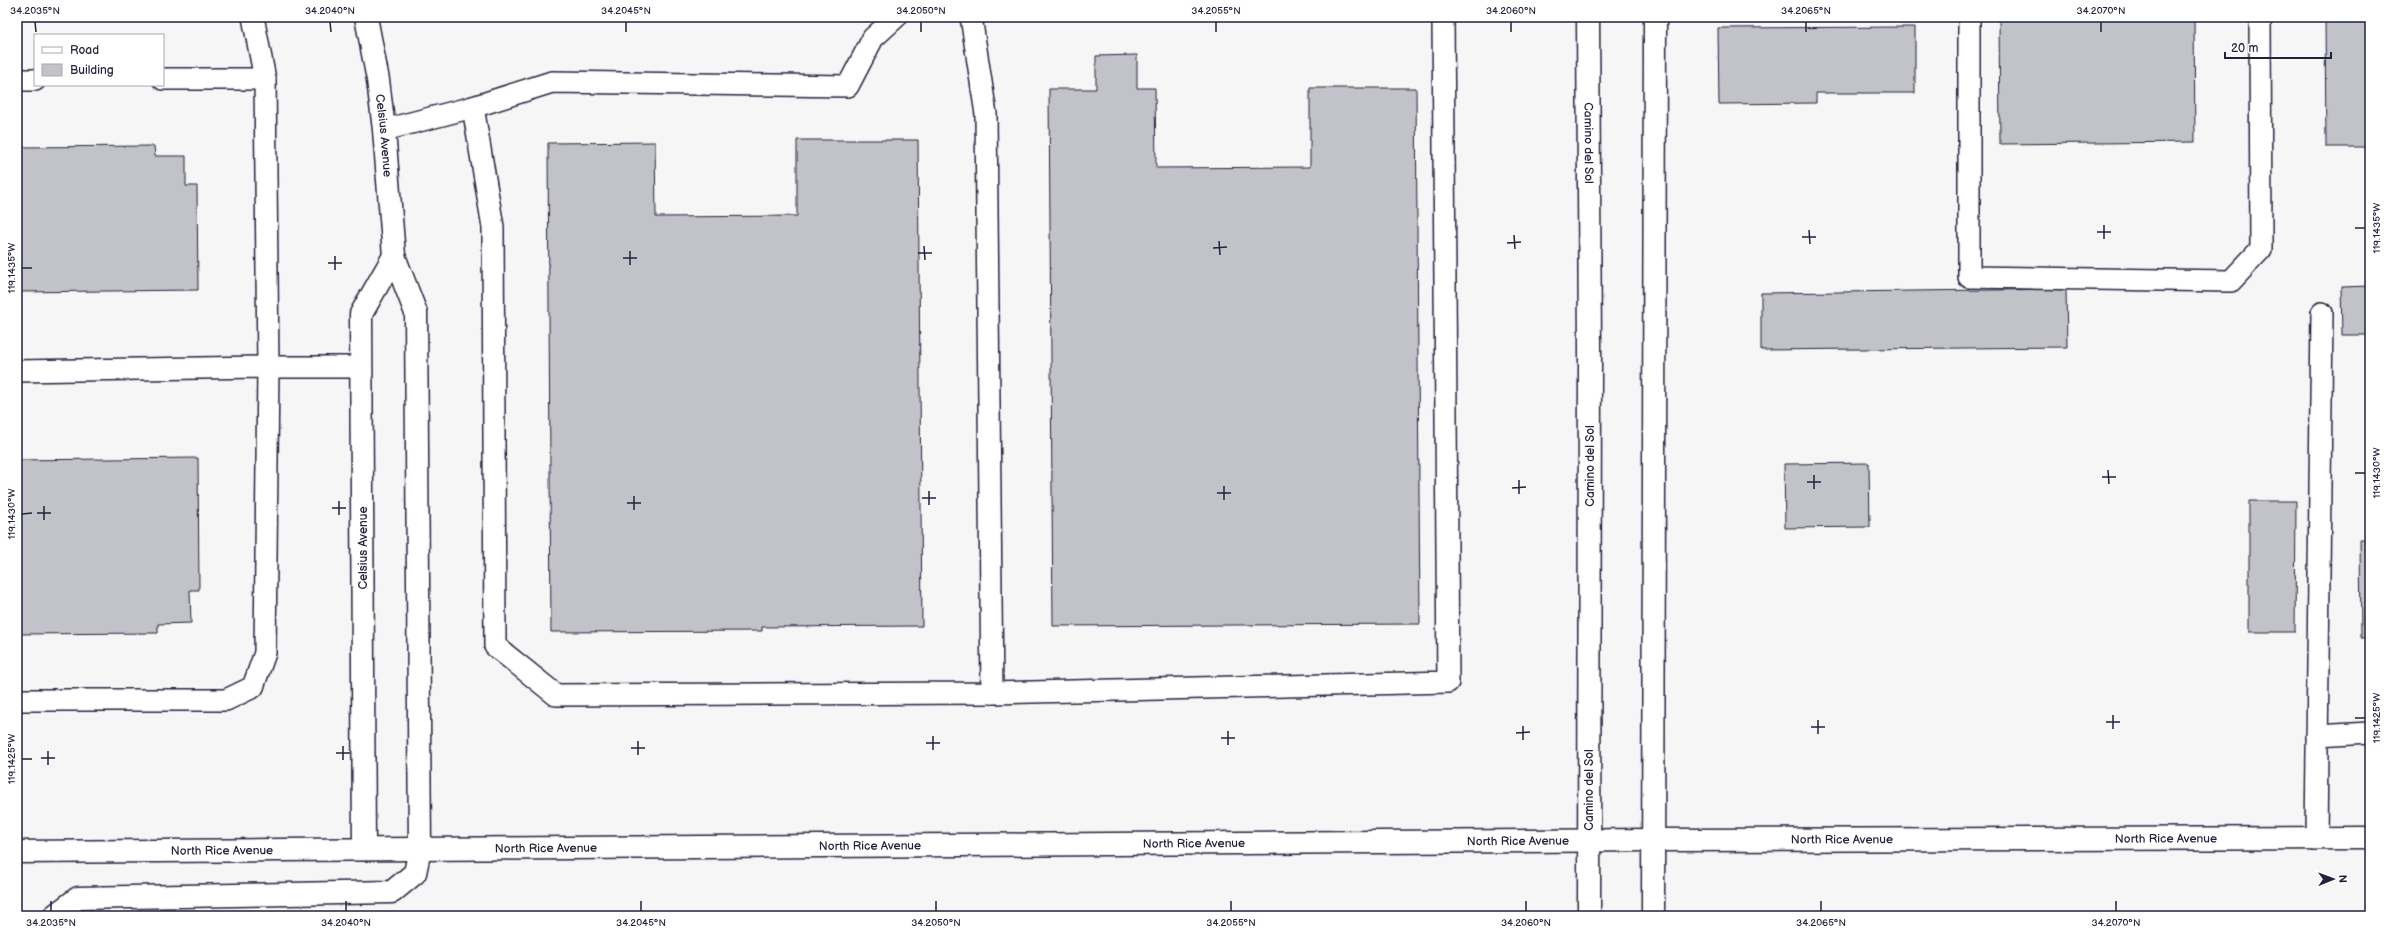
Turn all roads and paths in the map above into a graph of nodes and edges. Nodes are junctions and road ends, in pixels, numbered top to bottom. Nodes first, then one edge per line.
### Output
1 (253, 17) edge
2 (366, 17) edge
3 (896, 17) edge
4 (971, 17) edge
5 (1443, 17) edge
6 (1588, 17) edge
7 (1654, 17) edge
8 (1969, 17) edge
9 (2260, 17) edge
10 (164, 79) edge
11 (265, 79) junction
12 (17, 80) edge
13 (34, 80) edge
14 (473, 107) junction
15 (384, 130) junction
16 (394, 256) junction
17 (2322, 313) dead end
18 (268, 367) junction
19 (361, 368) junction
20 (17, 371) edge
21 (992, 693) junction
22 (17, 700) edge
23 (2370, 733) edge
24 (2317, 736) junction
25 (2370, 838) edge
26 (2316, 839) junction
27 (1652, 840) junction
28 (1589, 842) junction
29 (364, 849) junction
30 (420, 849) junction
31 (17, 852) edge
32 (54, 916) edge
33 (1589, 916) edge
34 (1653, 916) edge

1 - 11 lane
2 - 15 main road, Celsius Avenue
3 - 14 lane
4 - 21 lane
5 - 21 lane
6 - 28 main road, Camino del Sol
7 - 27 main road
8 - 9 lane
10 - 11 lane
11 - 18 lane
12 - 13 lane
14 - 15 lane
14 - 21 lane
15 - 16 main road, Celsius Avenue
16 - 19 main road, Celsius Avenue
16 - 30 main road, Celsius Avenue
17 - 24 lane
18 - 19 lane
18 - 20 lane
18 - 22 lane
19 - 29 main road, Celsius Avenue
23 - 24 lane
24 - 26 lane
25 - 26 main road, North Rice Avenue
26 - 27 main road, North Rice Avenue
27 - 28 main road, North Rice Avenue
27 - 34 main road
28 - 30 main road, North Rice Avenue
28 - 33 main road, Camino del Sol
29 - 30 main road, North Rice Avenue
29 - 31 main road, North Rice Avenue
30 - 32 main road, Celsius Avenue

